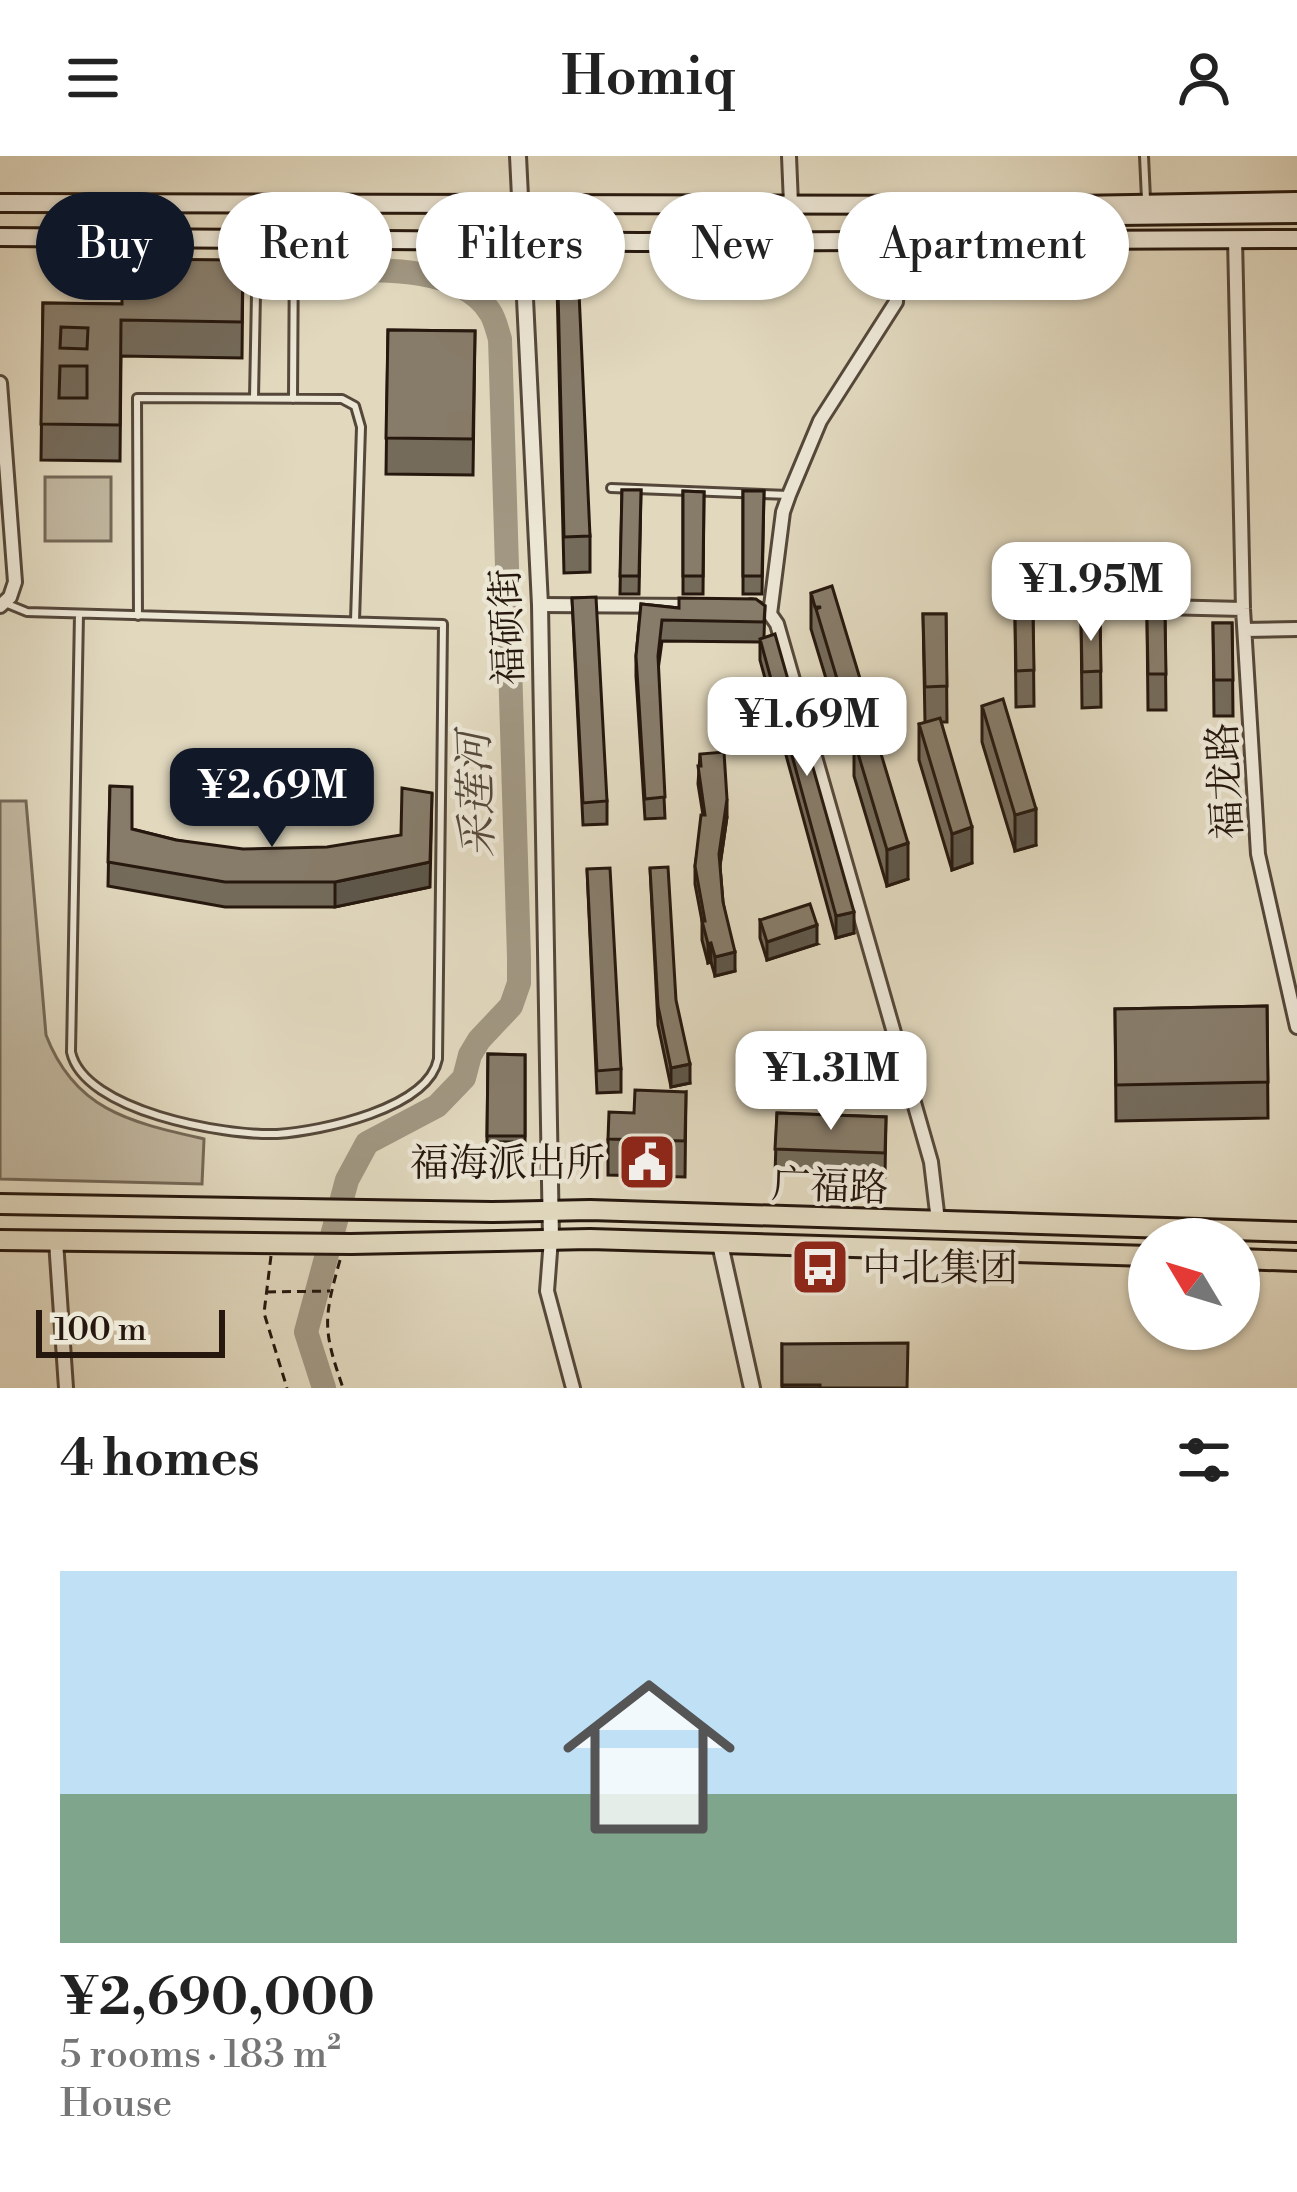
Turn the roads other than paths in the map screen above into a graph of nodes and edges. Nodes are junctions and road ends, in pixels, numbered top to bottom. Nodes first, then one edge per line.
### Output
1 (518, 156) edge
2 (789, 156) edge
3 (1144, 156) edge
4 (520, 192) edge
5 (790, 192) edge
6 (1297, 201) edge
7 (1146, 202) junction
8 (0, 203) edge
9 (36, 203) edge
10 (416, 203) edge
11 (1129, 203) edge
12 (194, 204) edge
13 (1297, 214) edge
14 (1129, 215) edge
15 (0, 237) edge
16 (36, 237) edge
17 (1235, 238) junction
18 (1129, 239) edge
19 (1297, 239) edge
20 (625, 240) edge
21 (838, 240) edge
22 (256, 300) edge
23 (294, 300) edge
24 (526, 300) edge
25 (896, 300) edge
26 (0, 383) edge
27 (254, 398) junction
28 (293, 399) junction
29 (611, 488) dead end
30 (789, 495) junction
31 (3, 604) edge
32 (540, 605) junction
33 (699, 606) edge
34 (746, 606) edge
35 (1019, 609) edge
36 (1244, 609) junction
37 (79, 614) junction
38 (770, 614) junction
39 (138, 616) junction
40 (355, 621) junction
41 (1297, 629) edge
42 (1245, 630) junction
43 (1297, 1027) edge
44 (0, 1204) edge
45 (552, 1211) junction
46 (938, 1221) junction
47 (1297, 1232) edge
48 (551, 1239) junction
49 (0, 1240) edge
50 (56, 1241) junction
51 (720, 1244) junction
52 (1128, 1255) edge
53 (1260, 1260) edge
54 (1297, 1262) edge
55 (66, 1388) edge
56 (573, 1388) edge
57 (752, 1388) edge

1 - 4 street, 福硕街
2 - 5 street
3 - 7 lane
6 - 7 main road
7 - 11 main road
8 - 9 main road
10 - 12 main road
13 - 14 main road
15 - 16 main road
17 - 18 main road
17 - 19 main road
17 - 36 street, 福龙路
20 - 21 main road
22 - 27 lane
23 - 28 lane
24 - 32 street, 福硕街
25 - 30 street
26 - 31 street
27 - 28 lane
27 - 39 lane
28 - 40 lane
29 - 30 lane
30 - 38 street
31 - 37 lane
32 - 33 street
32 - 45 street, 福硕街
34 - 38 street
35 - 36 street
36 - 42 street, 福龙路
37 - 39 lane
37 - 40 lane
38 - 46 street
39 - 40 lane
41 - 42 street
42 - 43 street, 福龙路
44 - 45 main road, 广福路
45 - 46 main road, 广福路
45 - 48 street, 福硕街
46 - 47 main road, 广福路
48 - 50 main road, 广福路
48 - 51 main road, 广福路
48 - 56 street
49 - 50 main road, 广福路
50 - 55 street
51 - 52 main road, 广福路
51 - 57 street
53 - 54 main road

